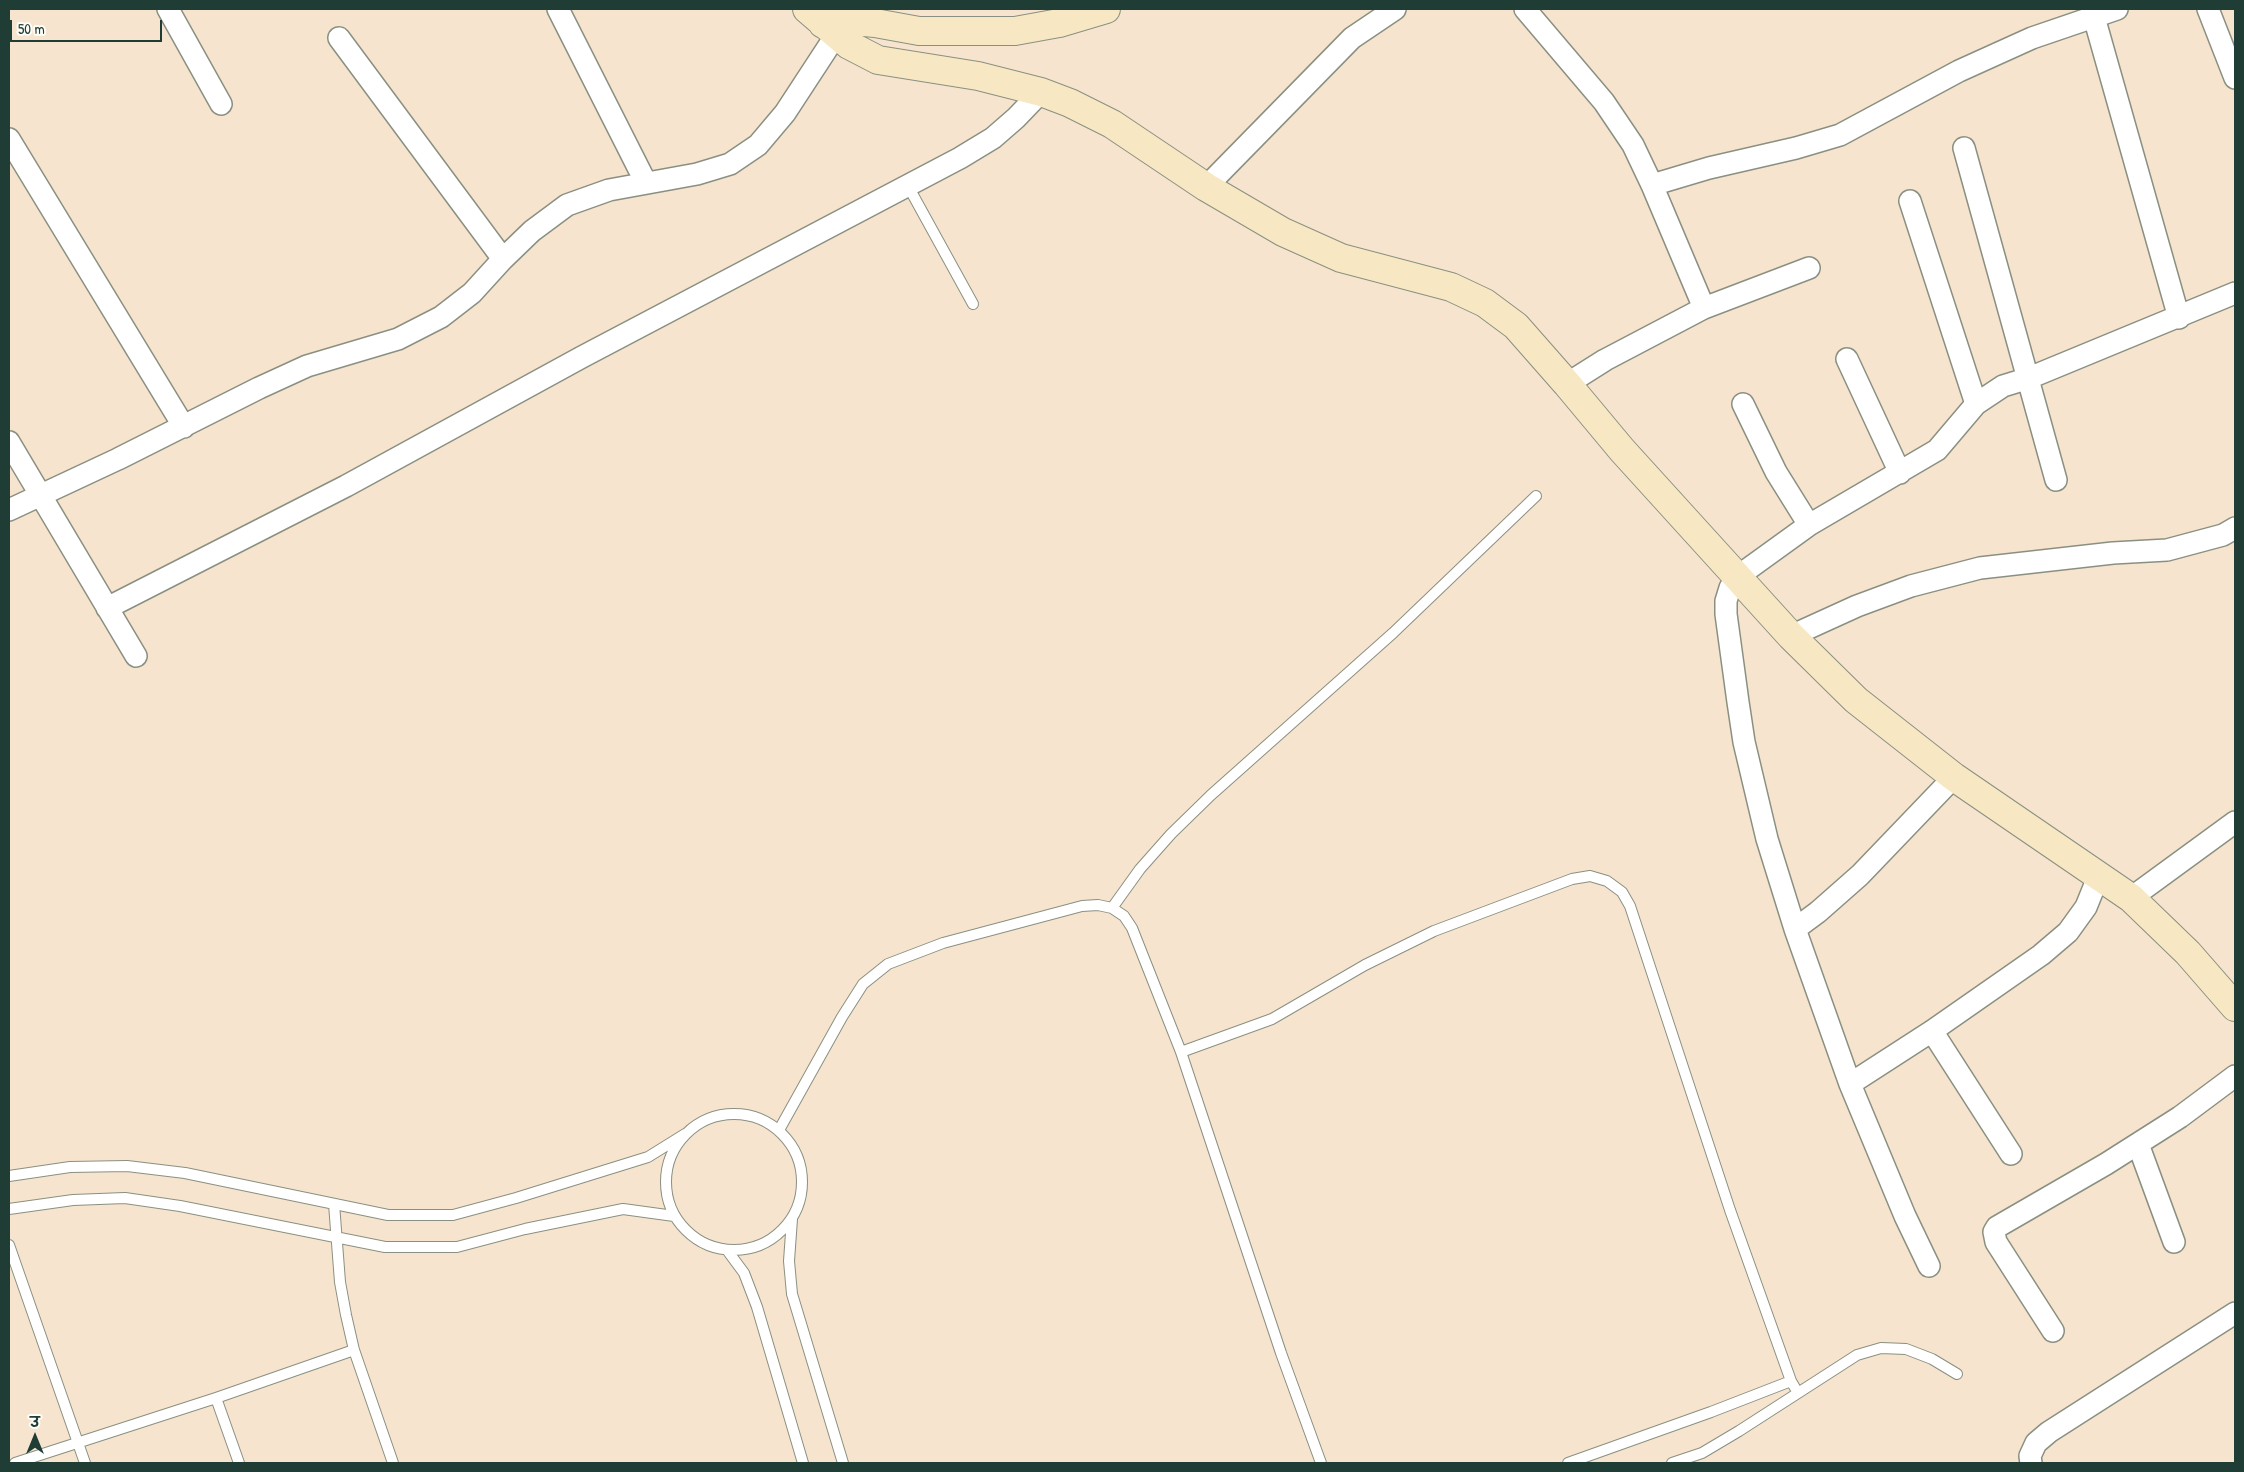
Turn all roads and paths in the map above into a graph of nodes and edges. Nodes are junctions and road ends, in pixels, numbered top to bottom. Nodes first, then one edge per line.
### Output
1 (168, 9) edge
2 (558, 9) edge
3 (1106, 9) edge
4 (1394, 9) edge
5 (1525, 9) edge
6 (2117, 9) edge
7 (2208, 9) edge
8 (878, 16) edge
9 (2094, 17) junction
10 (822, 22) edge
11 (339, 38) dead end
12 (2235, 78) edge
13 (1041, 92) junction
14 (221, 104) dead end
15 (9, 139) edge
16 (1964, 148) dead end
17 (15, 162) edge
18 (646, 183) junction
19 (1652, 185) junction
20 (908, 186) junction
21 (1206, 187) junction
22 (1910, 201) dead end
23 (503, 259) junction
24 (1809, 268) dead end
25 (2235, 293) edge
26 (973, 304) dead end
27 (1704, 308) junction
28 (2179, 318) junction
29 (1847, 360) dead end
30 (2029, 378) junction
31 (1568, 384) junction
32 (1743, 404) dead end
33 (1976, 404) junction
34 (184, 426) junction
35 (9, 442) edge
36 (1900, 473) junction
37 (2056, 480) dead end
38 (38, 495) junction
39 (1536, 496) dead end
40 (9, 510) edge
41 (1809, 525) junction
42 (2235, 528) edge
43 (1737, 577) junction
44 (107, 608) junction
45 (1791, 636) junction
46 (136, 656) dead end
47 (1954, 777) junction
48 (2235, 822) edge
49 (2099, 875) junction
50 (2131, 898) junction
51 (1112, 908) junction
52 (1795, 929) junction
53 (2235, 1007) edge
54 (1932, 1031) junction
55 (1181, 1052) junction
56 (2235, 1076) edge
57 (1850, 1084) junction
58 (779, 1130) junction
59 (684, 1134) junction
60 (2138, 1144) junction
61 (2011, 1154) dead end
62 (9, 1176) edge
63 (334, 1204) junction
64 (9, 1209) edge
65 (674, 1216) junction
66 (792, 1218) junction
67 (336, 1236) junction
68 (2174, 1242) dead end
69 (9, 1245) edge
70 (727, 1250) junction
71 (1929, 1266) dead end
72 (2235, 1313) edge
73 (2053, 1331) dead end
74 (354, 1350) junction
75 (1957, 1374) dead end
76 (1791, 1381) junction
77 (1798, 1393) junction
78 (216, 1398) junction
79 (78, 1442) junction
80 (15, 1463) edge
81 (85, 1463) edge
82 (239, 1463) edge
83 (393, 1463) edge
84 (803, 1463) edge
85 (843, 1463) edge
86 (1321, 1463) edge
87 (1568, 1463) edge
88 (1672, 1463) edge
89 (2031, 1463) edge

1 - 14 street
2 - 18 street
3 - 8 street
4 - 21 street
5 - 19 street
6 - 9 street
7 - 12 street
8 - 10 street
9 - 19 street
9 - 28 street
10 - 13 street
10 - 18 street
11 - 23 street
13 - 20 street
13 - 21 street
15 - 17 street
16 - 30 street
17 - 34 street
18 - 23 street
19 - 27 street
20 - 26 lane
20 - 44 street
21 - 31 street
22 - 33 street
23 - 34 street
24 - 27 street
25 - 28 street
27 - 31 street
28 - 30 street
29 - 36 street
30 - 33 street
30 - 37 street
31 - 43 street
32 - 41 street
33 - 36 street
34 - 38 street
35 - 38 street
36 - 41 street
38 - 40 street
38 - 44 street
39 - 51 lane
41 - 43 street
42 - 45 street
43 - 45 street
43 - 52 street
44 - 46 street
45 - 47 street
47 - 49 street
47 - 52 street
48 - 50 street
49 - 50 street
49 - 54 street
50 - 53 street
51 - 55 lane
51 - 58 lane
52 - 57 street
54 - 57 street
54 - 61 street
55 - 76 lane
55 - 86 lane
56 - 60 street
57 - 71 street
58 - 59 lane
58 - 66 lane
59 - 63 lane
59 - 65 lane
60 - 68 street
60 - 73 street
62 - 63 lane
63 - 67 lane
64 - 67 lane
65 - 67 lane
65 - 70 lane
66 - 70 lane
66 - 85 lane
67 - 74 lane
69 - 79 lane
70 - 84 lane
72 - 89 street
74 - 78 lane
74 - 83 lane
75 - 77 lane
76 - 77 lane
76 - 87 lane
77 - 88 lane
78 - 79 lane
78 - 82 lane
79 - 80 lane
79 - 81 lane

